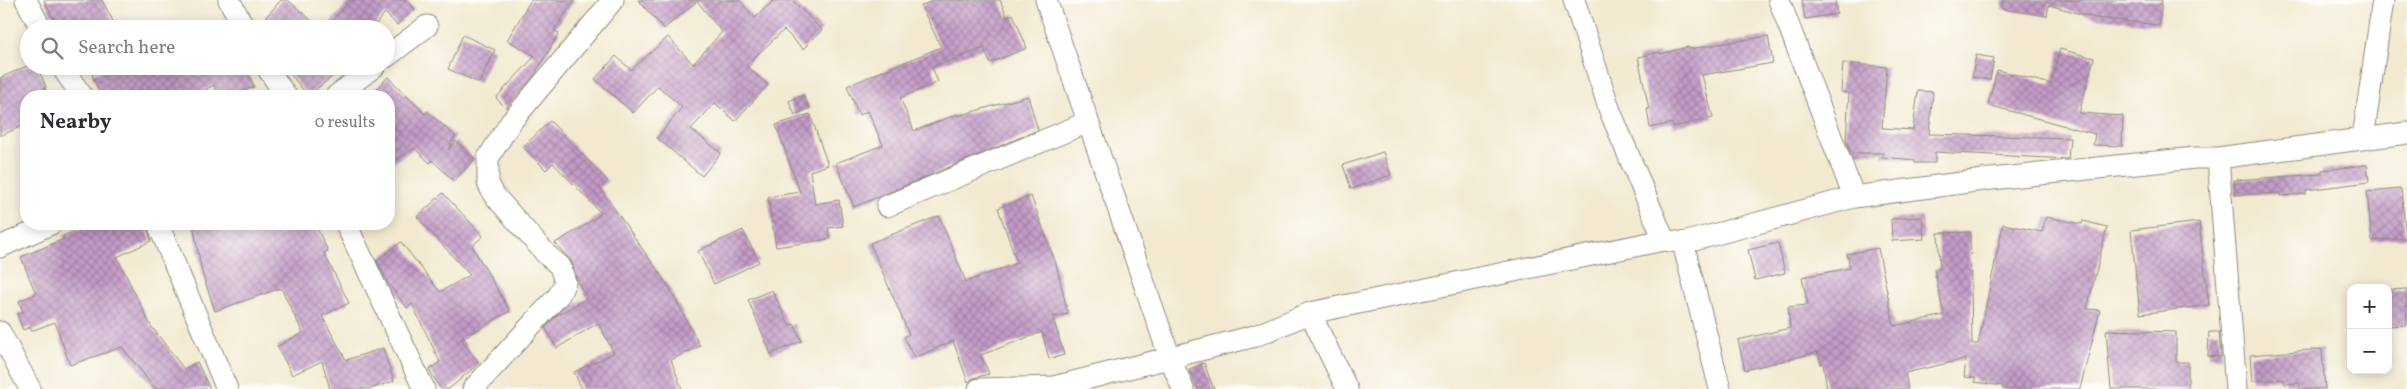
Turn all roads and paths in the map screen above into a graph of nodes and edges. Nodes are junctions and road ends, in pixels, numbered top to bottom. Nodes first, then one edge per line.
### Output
1 (26, 0) edge
2 (229, 0) edge
3 (613, 0) edge
4 (1046, 0) edge
5 (1574, 0) edge
6 (1779, 0) edge
7 (2383, 0) edge
8 (36, 20) edge
9 (240, 20) edge
10 (427, 26) dead end
11 (395, 51) edge
12 (67, 75) edge
13 (272, 75) edge
14 (363, 75) edge
15 (78, 90) edge
16 (282, 90) edge
17 (344, 90) edge
18 (1088, 122) junction
19 (2407, 133) edge
20 (2363, 138) junction
21 (2218, 158) junction
22 (1854, 197) junction
23 (887, 206) dead end
24 (38, 230) edge
25 (161, 230) edge
26 (349, 230) edge
27 (1674, 242) junction
28 (0, 247) edge
29 (1310, 313) junction
30 (0, 332) edge
31 (1170, 358) junction
32 (30, 389) edge
33 (227, 389) edge
34 (424, 389) edge
35 (473, 389) edge
36 (980, 389) edge
37 (1182, 389) edge
38 (1347, 389) edge
39 (1720, 389) edge
40 (2236, 389) edge

1 - 8 street
2 - 9 street
3 - 35 street
4 - 18 street
5 - 27 street
6 - 22 street
7 - 20 street
10 - 11 street
12 - 15 street
13 - 16 street
14 - 17 street
18 - 23 street
18 - 31 street
19 - 20 street
20 - 21 street
21 - 22 street
21 - 40 street
22 - 27 street
24 - 28 street
25 - 33 street
26 - 34 street
27 - 29 street
27 - 39 street
29 - 31 street
29 - 38 street
30 - 32 street
31 - 36 street
31 - 37 street

